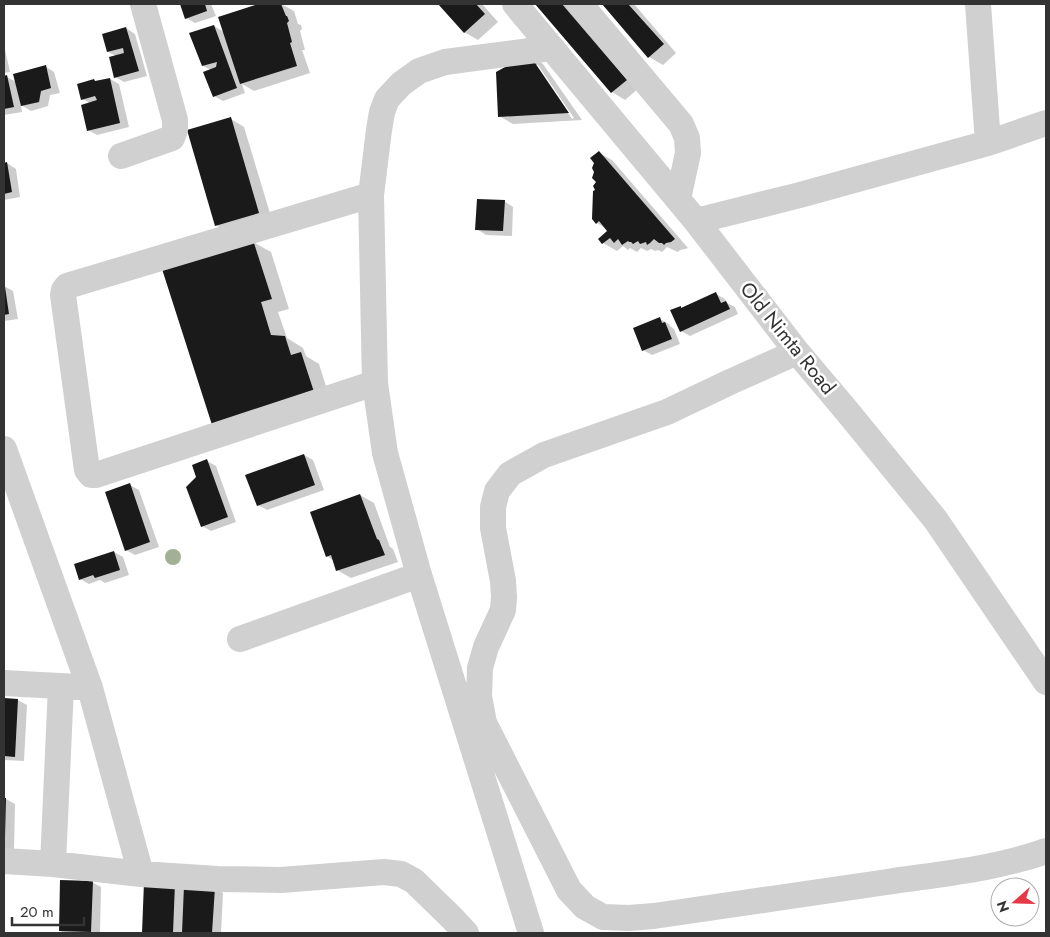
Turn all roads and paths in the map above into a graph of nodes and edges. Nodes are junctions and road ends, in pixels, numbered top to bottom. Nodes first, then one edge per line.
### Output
1 (143, 4) edge
2 (515, 4) edge
3 (580, 4) edge
4 (978, 4) edge
5 (552, 48) junction
6 (1046, 123) edge
7 (988, 144) junction
8 (121, 156) dead end
9 (370, 195) junction
10 (678, 199) junction
11 (696, 221) junction
12 (797, 352) junction
13 (375, 384) junction
14 (4, 449) edge
15 (420, 575) junction
16 (240, 639) dead end
17 (1046, 682) edge
18 (4, 683) edge
19 (61, 686) junction
20 (90, 688) junction
21 (1046, 851) edge
22 (4, 861) edge
23 (54, 864) junction
24 (141, 874) junction
25 (466, 933) edge
26 (531, 933) edge

1 - 8 street
2 - 5 street, Old Nimta Road
3 - 10 street
4 - 7 street
5 - 9 street
5 - 10 street, Old Nimta Road
6 - 7 street
7 - 11 street
9 - 13 street
9 - 13 street
10 - 11 street, Old Nimta Road
11 - 12 street, Old Nimta Road
12 - 17 street, Old Nimta Road
12 - 21 street
13 - 15 street
14 - 20 street
15 - 16 street
15 - 26 street
18 - 19 street
19 - 20 street
19 - 23 street
20 - 24 street
22 - 23 street
23 - 24 street
24 - 25 street

